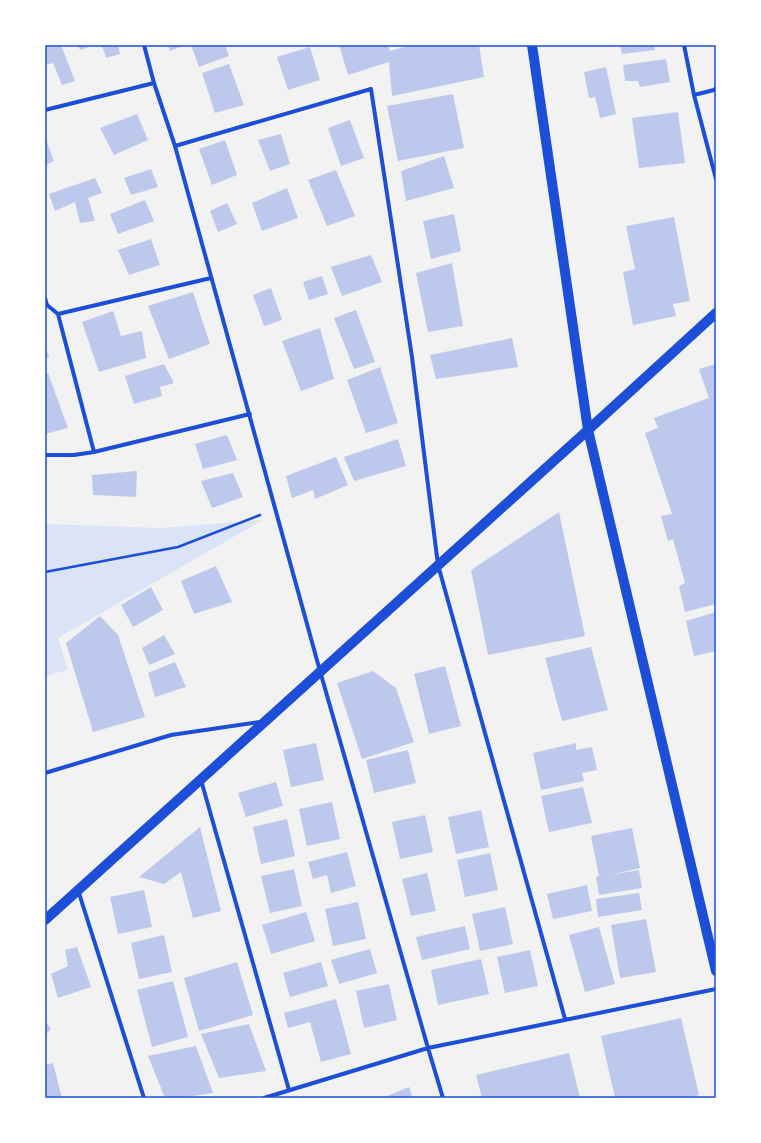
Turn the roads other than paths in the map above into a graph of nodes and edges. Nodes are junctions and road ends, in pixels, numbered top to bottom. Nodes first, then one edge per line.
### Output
1 (144, 45) edge
2 (532, 45) edge
3 (684, 45) edge
4 (154, 83) junction
5 (716, 88) edge
6 (694, 95) junction
7 (45, 110) edge
8 (175, 146) junction
9 (716, 179) edge
10 (211, 278) junction
11 (45, 298) edge
12 (716, 313) edge
13 (58, 314) junction
14 (250, 414) junction
15 (588, 430) junction
16 (94, 452) junction
17 (45, 455) edge
18 (438, 565) junction
19 (320, 671) junction
20 (264, 722) junction
21 (45, 773) edge
22 (200, 779) junction
23 (78, 890) junction
24 (45, 920) edge
25 (716, 972) edge
26 (716, 989) edge
27 (565, 1020) junction
28 (428, 1048) junction
29 (289, 1090) junction
30 (144, 1098) edge
31 (264, 1098) edge
32 (443, 1098) edge

1 - 4 street
2 - 15 main road
3 - 6 street
4 - 7 street
4 - 8 street
5 - 6 street
6 - 9 street
8 - 10 street
8 - 18 street
10 - 13 street
10 - 14 street
11 - 13 street
12 - 15 main road
13 - 16 street
14 - 16 street
14 - 19 street
15 - 18 main road
15 - 25 main road
16 - 17 street
18 - 19 main road
18 - 27 street
19 - 20 main road
19 - 28 street
20 - 21 street
20 - 22 main road
22 - 23 main road
22 - 29 street
23 - 24 main road
23 - 30 street
26 - 27 street
27 - 28 street
28 - 29 street
28 - 32 street
29 - 31 street

